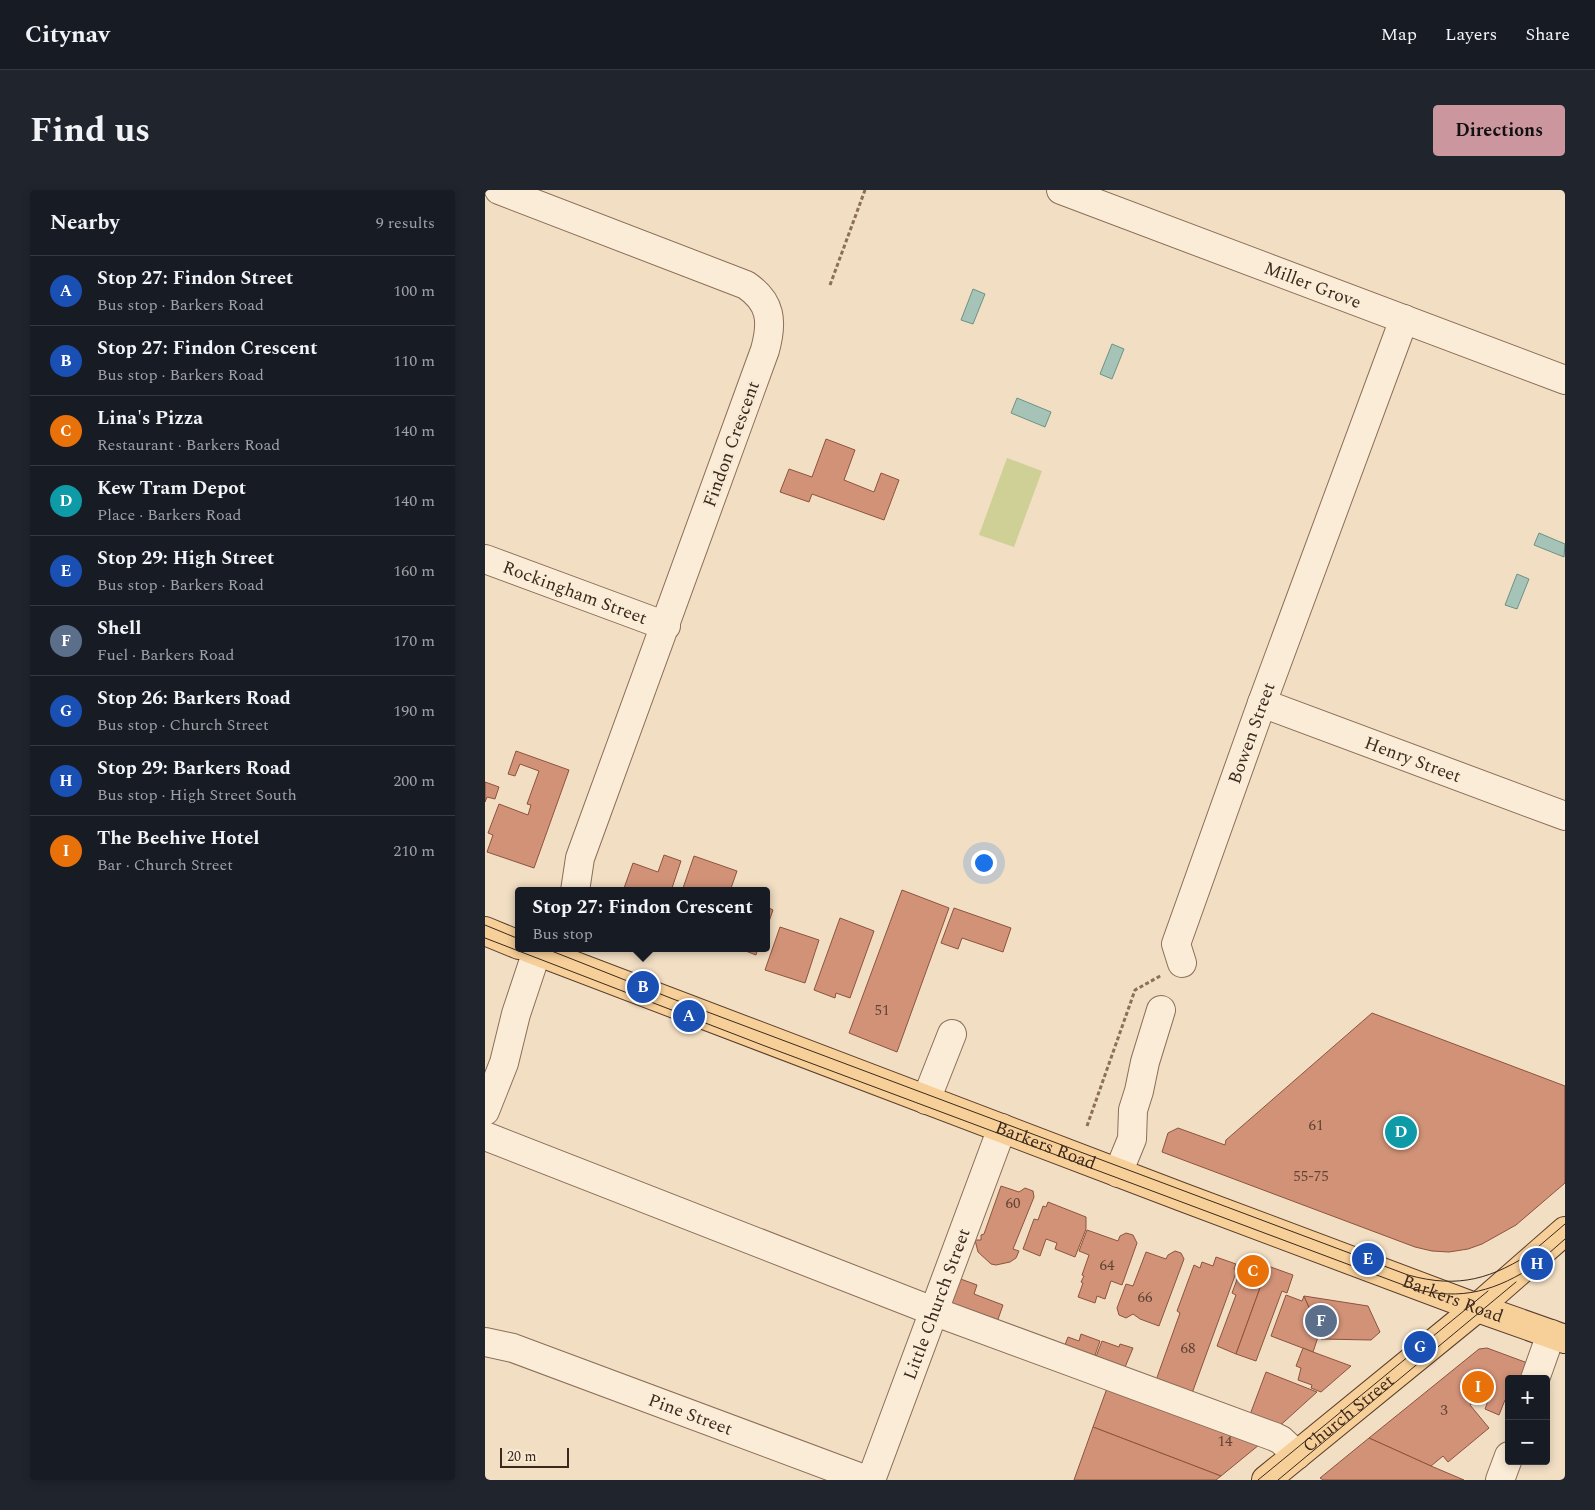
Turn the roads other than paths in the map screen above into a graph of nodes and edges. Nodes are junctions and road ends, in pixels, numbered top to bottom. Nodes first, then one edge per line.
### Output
1 (499, 190) edge
2 (1061, 190) edge
3 (1404, 319) junction
4 (1565, 380) edge
5 (485, 559) edge
6 (665, 626) junction
7 (1262, 703) junction
8 (1565, 816) edge
9 (580, 858) junction
10 (563, 887) edge
11 (576, 887) edge
12 (485, 931) edge
13 (515, 942) edge
14 (537, 952) edge
15 (543, 952) edge
16 (1182, 963) road end
17 (1161, 1010) dead end
18 (952, 1034) dead end
19 (926, 1100) junction
20 (485, 1112) edge
21 (1002, 1128) junction
22 (485, 1136) edge
23 (1118, 1173) junction
24 (1565, 1230) edge
25 (1477, 1308) junction
26 (933, 1311) junction
27 (485, 1332) edge
28 (1558, 1336) edge
29 (485, 1342) edge
30 (513, 1348) junction
31 (1537, 1375) edge
32 (1297, 1455) junction
33 (1506, 1465) edge
34 (869, 1480) edge
35 (1266, 1480) edge
36 (1500, 1480) edge

1 - 6 street, Findon Crescent
2 - 3 street, Miller Grove
3 - 4 street, Miller Grove
3 - 7 street, Bowen Street
5 - 6 street, Rockingham Street
6 - 9 street, Findon Crescent
7 - 8 street, Henry Street
7 - 16 street, Bowen Street
9 - 10 street, Findon Crescent
9 - 11 street, Findon Crescent
12 - 13 main road, Barkers Road
14 - 20 street
15 - 19 main road, Barkers Road
17 - 23 street
18 - 19 street
19 - 21 main road, Barkers Road
21 - 23 main road, Barkers Road
21 - 26 street, Little Church Street
22 - 26 street
23 - 25 main road, Barkers Road
24 - 25 main road, Church Street
25 - 28 main road, Barkers Road
25 - 32 main road, Church Street
26 - 32 street
26 - 34 street, Little Church Street
27 - 30 street, Pine Street
28 - 31 street
29 - 30 street, Pine Street
30 - 34 street, Pine Street
32 - 35 main road, Church Street
33 - 36 street

